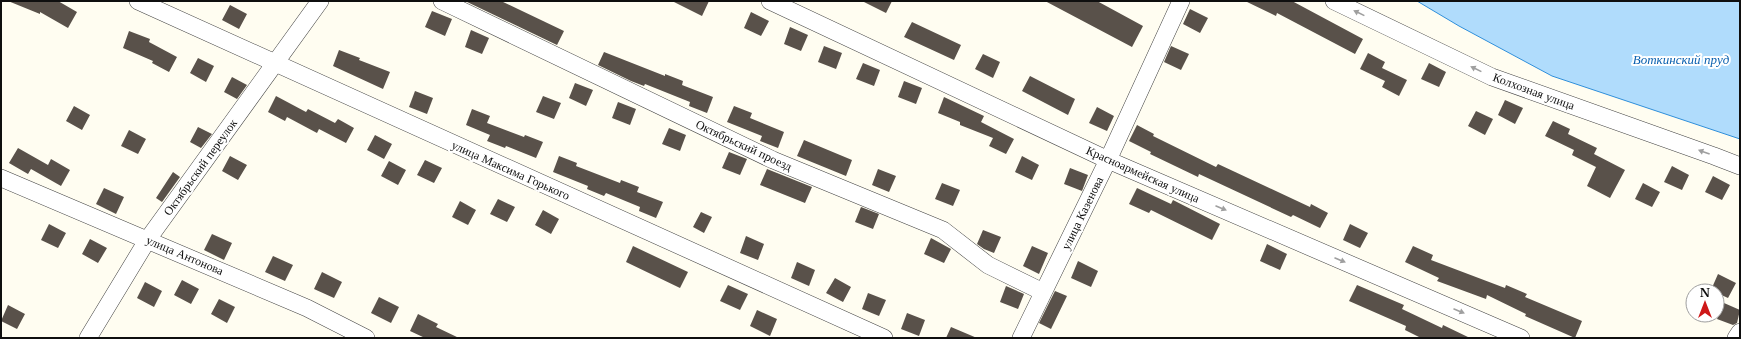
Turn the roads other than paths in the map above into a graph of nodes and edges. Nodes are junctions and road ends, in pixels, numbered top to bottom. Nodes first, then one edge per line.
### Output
1 (138, 1) edge
2 (320, 1) edge
3 (442, 1) edge
4 (770, 1) edge
5 (1181, 1) edge
6 (1334, 1) edge
7 (275, 64) junction
8 (1108, 160) junction
9 (1740, 166) edge
10 (1, 178) edge
11 (148, 239) junction
12 (1043, 292) junction
13 (1740, 332) edge
14 (88, 338) edge
15 (366, 338) edge
16 (884, 338) edge
17 (1021, 338) edge
18 (1521, 338) edge
19 (1736, 338) edge

1 - 7 street, улица Максима Горького
2 - 7 street, Октябрьский переулок
3 - 12 street, Октябрьский проезд
4 - 8 street, Красноармейская улица
5 - 8 street, улица Казенова
9 -> 6 street, Колхозная улица
7 - 11 street, Октябрьский переулок
7 - 16 street, улица Максима Горького
8 - 12 street, улица Казенова
8 -> 18 street, Красноармейская улица
10 - 11 street, улица Антонова
11 - 14 street, Октябрьский переулок
11 - 15 street, улица Антонова
12 - 17 street, улица Казенова
13 - 19 street

